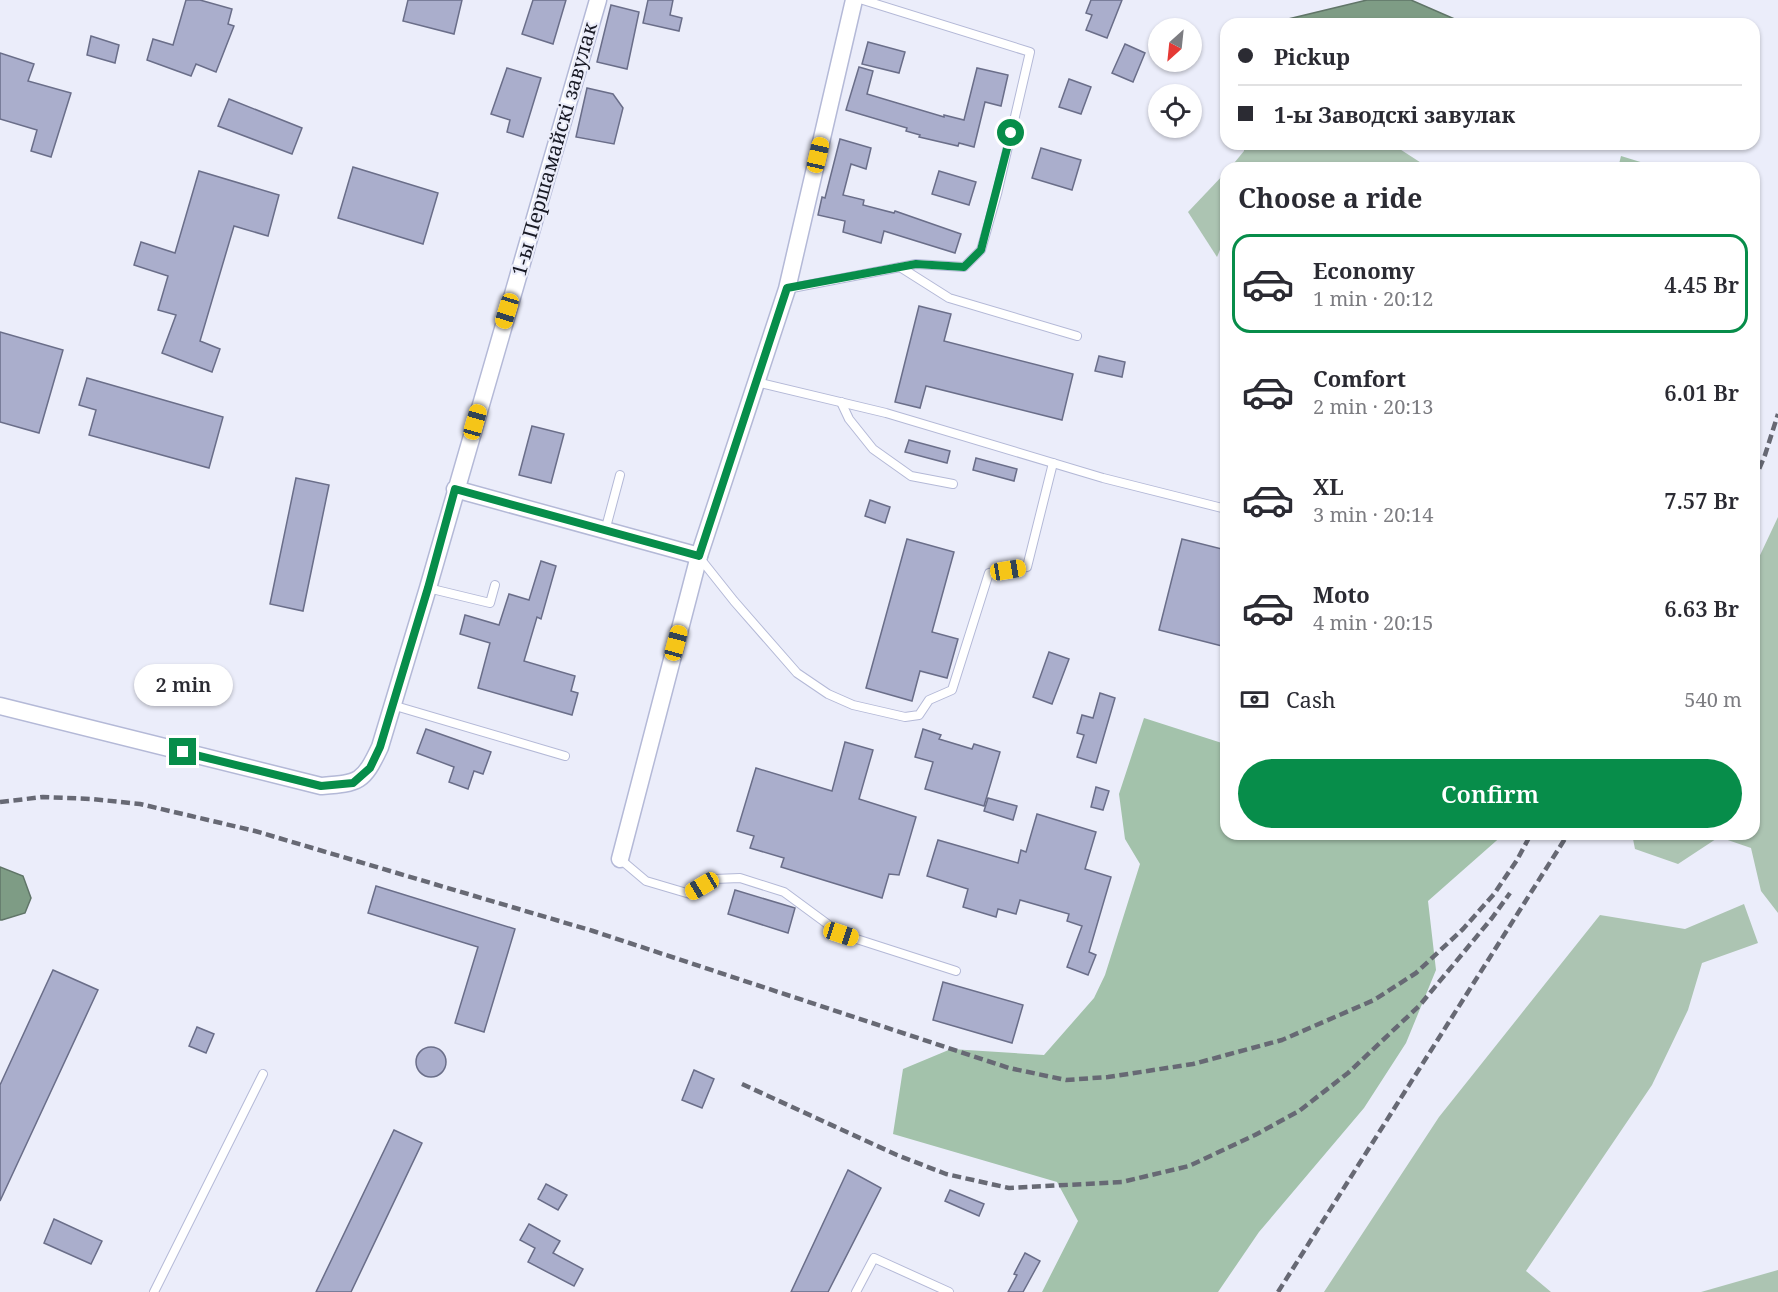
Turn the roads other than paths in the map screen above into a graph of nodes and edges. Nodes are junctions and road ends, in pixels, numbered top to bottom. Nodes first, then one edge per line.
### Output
1 (598, 0) edge
2 (854, 0) edge
3 (863, 0) edge
4 (900, 267) junction
5 (787, 288) junction
6 (1077, 336) dead end
7 (756, 382) junction
8 (841, 402) junction
9 (1053, 463) junction
10 (620, 475) dead end
11 (953, 484) dead end
12 (455, 489) junction
13 (1220, 507) edge
14 (605, 531) junction
15 (699, 556) junction
16 (495, 585) dead end
17 (428, 588) junction
18 (392, 705) junction
19 (0, 706) edge
20 (565, 756) dead end
21 (620, 859) joint
22 (956, 971) dead end
23 (262, 1074) dead end
24 (154, 1292) edge
25 (856, 1292) edge
26 (949, 1292) edge

1 - 12 street, 1-ы Першамайскі завулак
2 - 5 street
3 - 4 lane
4 - 5 lane
4 - 6 lane
5 - 7 street
7 - 8 lane
7 - 15 street
8 - 9 lane
8 - 11 lane
9 - 13 lane
9 - 15 lane
10 - 14 lane
12 - 14 street
12 - 17 street, 1-ы Першамайскі завулак
14 - 15 street
15 - 21 street
16 - 17 lane
17 - 18 street, 1-ы Першамайскі завулак
18 - 19 street, 1-ы Першамайскі завулак
18 - 20 lane
21 - 22 lane
23 - 24 lane
25 - 26 lane

